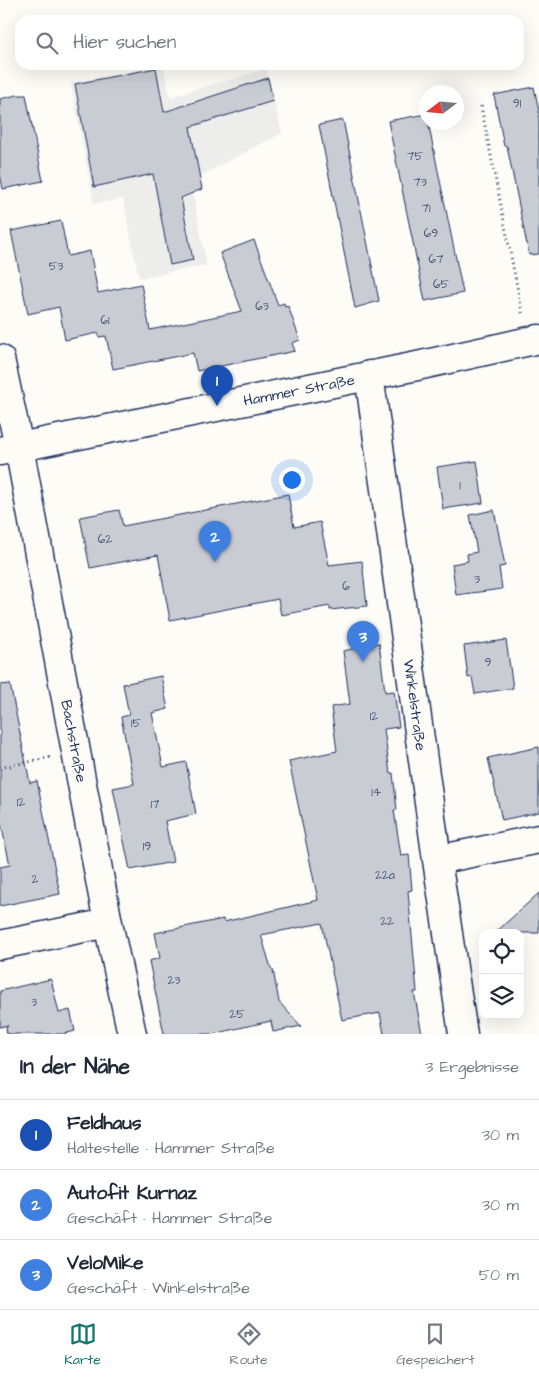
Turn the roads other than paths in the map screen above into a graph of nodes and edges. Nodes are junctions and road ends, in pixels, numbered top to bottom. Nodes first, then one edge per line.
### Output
1 (534, 340) edge
2 (0, 359) edge
3 (369, 375) junction
4 (10, 449) edge
5 (539, 839) edge
6 (437, 860) junction
7 (108, 923) junction
8 (0, 945) edge
9 (132, 1034) edge
10 (463, 1034) edge

1 - 3 street, Hammer Straße
2 - 4 street, Bachstraße
3 - 4 street, Hammer Straße
3 - 6 street, Winkelstraße
4 - 7 street, Bachstraße
5 - 6 street
6 - 10 street, Winkelstraße
7 - 8 street
7 - 9 street, Bachstraße

